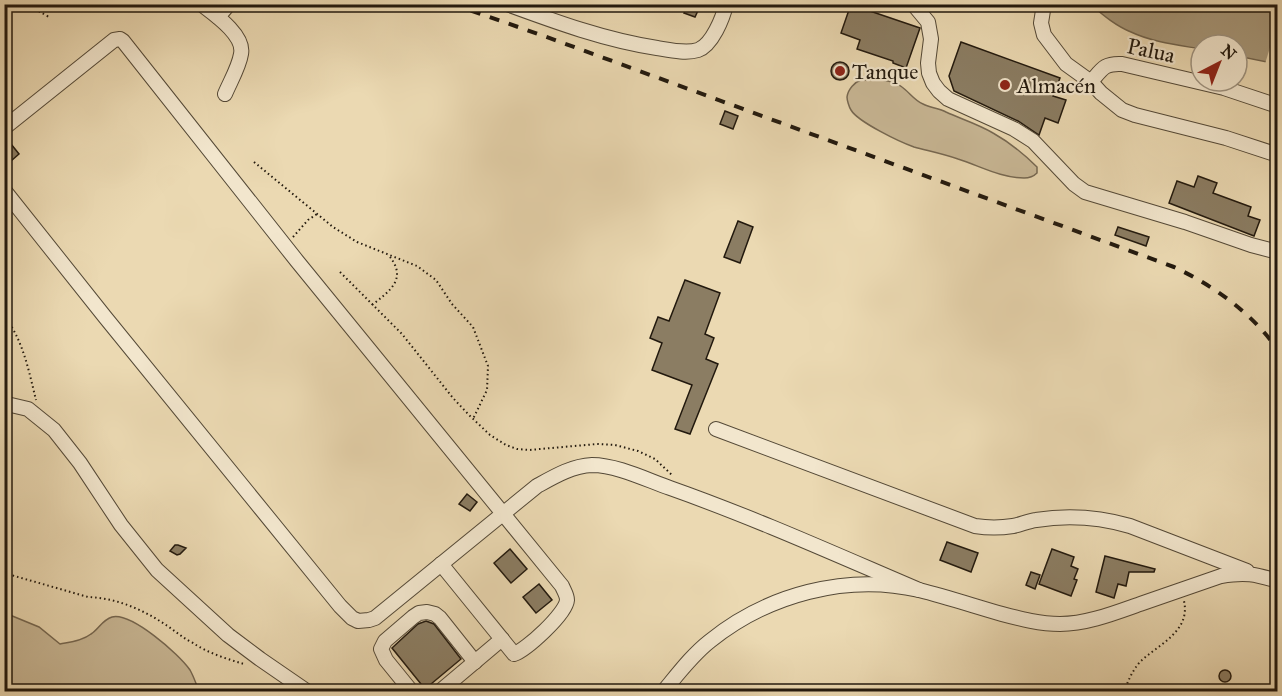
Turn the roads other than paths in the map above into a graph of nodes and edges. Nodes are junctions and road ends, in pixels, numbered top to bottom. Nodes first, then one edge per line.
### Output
1 (201, 4) edge
2 (229, 4) edge
3 (507, 4) edge
4 (726, 4) edge
5 (913, 4) edge
6 (1044, 4) edge
7 (218, 17) junction
8 (1091, 82) junction
9 (225, 94) dead end
10 (1278, 106) edge
11 (4, 128) edge
12 (1278, 155) edge
13 (4, 190) edge
14 (1278, 252) edge
15 (4, 405) edge
16 (716, 429) dead end
17 (502, 513) junction
18 (441, 564) junction
19 (1257, 575) junction
20 (1278, 581) edge
21 (919, 590) junction
22 (502, 639) junction
23 (475, 662) junction
24 (308, 692) edge
25 (412, 692) edge
26 (439, 692) edge
27 (663, 692) edge

1 - 7 street
2 - 7 street
3 - 4 street
5 - 14 street
6 - 8 street
7 - 9 street
8 - 10 street, Palua
8 - 12 street
11 - 17 street
13 - 18 street
15 - 24 street
16 - 19 street
17 - 18 street
17 - 21 street
17 - 22 street
18 - 22 street
19 - 20 street
19 - 21 street
21 - 27 street
22 - 23 street
23 - 25 street
23 - 26 street

